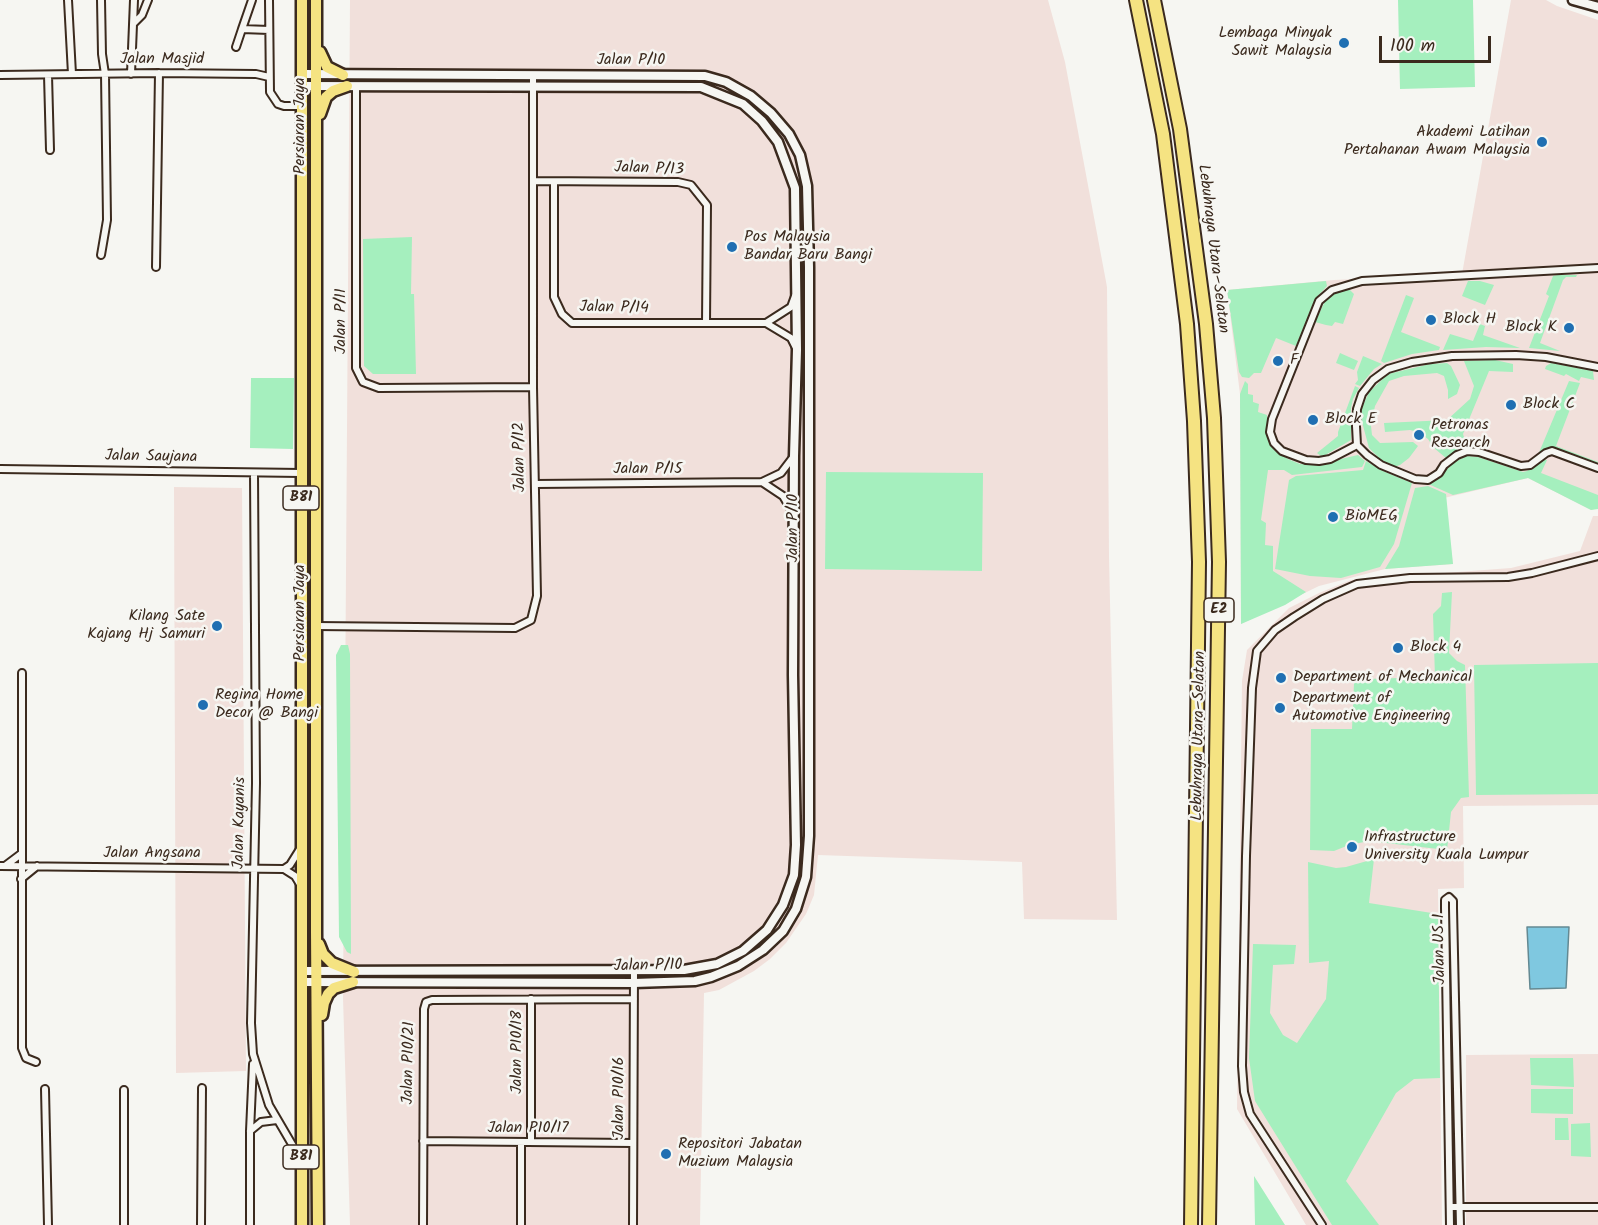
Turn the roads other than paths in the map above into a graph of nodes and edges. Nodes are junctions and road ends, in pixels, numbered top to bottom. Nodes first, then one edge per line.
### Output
1 (68, 0) edge
2 (101, 0) edge
3 (134, 0) edge
4 (148, 0) edge
5 (252, 0) edge
6 (268, 0) edge
7 (302, 0) edge
8 (316, 0) edge
9 (1136, 0) edge
10 (1154, 0) edge
11 (1572, 0) edge
12 (1598, 7) edge
13 (134, 23) junction
14 (242, 29) junction
15 (269, 30) junction
16 (316, 41) junction
17 (236, 47) dead end
18 (159, 73) junction
19 (72, 74) junction
20 (105, 74) junction
21 (131, 74) junction
22 (302, 74) junction
23 (0, 75) edge
24 (48, 75) junction
25 (533, 75) junction
26 (269, 77) junction
27 (317, 80) junction
28 (349, 83) junction
29 (302, 86) junction
30 (533, 87) junction
31 (302, 106) junction
32 (316, 126) junction
33 (50, 150) dead end
34 (533, 181) junction
35 (554, 182) junction
36 (101, 255) dead end
37 (156, 267) dead end
38 (1598, 268) edge
39 (796, 293) junction
40 (706, 323) junction
41 (766, 323) junction
42 (797, 350) junction
43 (1598, 367) edge
44 (533, 387) junction
45 (1357, 446) junction
46 (794, 456) junction
47 (1598, 468) edge
48 (0, 469) edge
49 (254, 473) junction
50 (301, 473) junction
51 (762, 482) junction
52 (535, 484) junction
53 (794, 516) junction
54 (1598, 556) edge
55 (315, 626) junction
56 (22, 673) dead end
57 (301, 847) junction
58 (21, 854) junction
59 (3, 866) edge
60 (21, 866) junction
61 (38, 866) junction
62 (254, 868) junction
63 (284, 869) junction
64 (21, 879) junction
65 (302, 888) junction
66 (316, 932) junction
67 (634, 971) junction
68 (302, 976) junction
69 (316, 976) junction
70 (353, 977) junction
71 (634, 983) junction
72 (531, 999) junction
73 (634, 999) junction
74 (253, 1054) junction
75 (36, 1062) dead end
76 (318, 1082) junction
77 (202, 1088) dead end
78 (45, 1089) dead end
79 (124, 1089) dead end
80 (277, 1120) junction
81 (250, 1131) junction
82 (423, 1141) junction
83 (521, 1142) junction
84 (531, 1142) junction
85 (633, 1143) junction
86 (302, 1161) junction
87 (1450, 1207) junction
88 (1460, 1207) junction
89 (1598, 1208) edge
90 (48, 1225) edge
91 (124, 1225) edge
92 (201, 1225) edge
93 (250, 1225) edge
94 (302, 1225) edge
95 (318, 1225) edge
96 (423, 1225) edge
97 (522, 1225) edge
98 (633, 1225) edge
99 (1191, 1225) edge
100 (1209, 1225) edge
101 (1322, 1225) edge
102 (1450, 1225) edge
103 (1460, 1225) edge

1 - 19 street
2 - 20 street
3 - 13 street
4 - 13 street
5 - 14 street
6 - 15 street
7 - 22 main road, Persiaran Jaya / B81
8 - 16 main road, Persiaran Jaya / B81
9 - 99 highway, Lebuhraya Utara–Selatan / E2
10 - 100 highway, Lebuhraya Utara–Selatan / E2
11 - 12 street
13 - 21 street
14 - 15 street
14 - 17 street
15 - 26 street
16 - 27 main road, Persiaran Jaya / B81
16 - 28 main road
18 - 21 street, Jalan Masjid
18 - 26 street, Jalan Masjid
18 - 37 street
19 - 20 street, Jalan Masjid
19 - 24 street, Jalan Masjid
20 - 21 street, Jalan Masjid
20 - 36 street
22 - 27 street, Jalan P/10
22 - 29 main road, Persiaran Jaya / B81
23 - 24 street, Jalan Masjid
24 - 33 street
25 - 28 street, Jalan P/10
25 - 30 street, Jalan P/12
25 - 71 street, Jalan P/10
26 - 31 street
27 - 28 street, Jalan P/10
27 - 29 street, Jalan P/10
27 - 32 main road, Persiaran Jaya / B81
28 - 30 street, Jalan P/10
28 - 32 main road
28 - 44 street, Jalan P/11
29 - 31 main road, Persiaran Jaya / B81
30 - 34 street, Jalan P/12
30 - 39 street, Jalan P/10
31 - 50 main road, Persiaran Jaya / B81
32 - 55 main road, Persiaran Jaya / B81
34 - 35 street, Jalan P/13
34 - 44 street, Jalan P/12
35 - 40 street, Jalan P/13
35 - 40 street, Jalan P/14
38 - 45 street
39 - 41 street
39 - 42 street, Jalan P/10
40 - 41 street, Jalan P/14
41 - 42 street
42 - 46 street, Jalan P/10
43 - 45 street
44 - 52 street, Jalan P/12
45 - 47 street
46 - 51 street
46 - 53 street, Jalan P/10
48 - 49 street, Jalan Saujana
49 - 50 street, Jalan Saujana
49 - 62 street, Jalan Kayanis
50 - 57 main road, Persiaran Jaya / B81
51 - 52 street, Jalan P/15
51 - 53 street
52 - 55 street, Jalan P/12
53 - 67 street, Jalan P/10
54 - 101 street
55 - 66 main road, Persiaran Jaya / B81
56 - 58 street
57 - 63 street
57 - 65 main road, Persiaran Jaya / B81
58 - 59 street
58 - 60 street
58 - 61 street
59 - 60 street, Jalan Angsana
59 - 64 street
60 - 61 street, Jalan Angsana
60 - 64 street
61 - 62 street, Jalan Angsana
61 - 64 street
62 - 63 street, Jalan Angsana
62 - 74 street, Jalan Kayanis
63 - 65 street
64 - 75 street
65 - 68 main road, Persiaran Jaya / B81
66 - 69 main road, Persiaran Jaya / B81
66 - 70 main road
67 - 70 street, Jalan P/10
67 - 71 street, Jalan P10/16
68 - 69 street, Jalan P/10
68 - 86 main road, Persiaran Jaya / B81
69 - 70 street, Jalan P/10
69 - 76 main road, Persiaran Jaya / B81
70 - 71 street, Jalan P/10
70 - 76 main road
71 - 73 street, Jalan P10/16
72 - 73 street, Jalan P10/21
72 - 82 street, Jalan P10/21
72 - 84 street, Jalan P10/18
73 - 85 street, Jalan P10/16
74 - 80 street, Jalan Kayanis
74 - 81 street
76 - 95 main road, Persiaran Jaya / B81
77 - 92 street
78 - 90 street
79 - 91 street
80 - 81 street
80 - 86 street, Jalan Kayanis
81 - 93 street
82 - 83 street, Jalan P10/17
82 - 96 street, Jalan P10/21
83 - 84 street, Jalan P10/17
83 - 97 street
84 - 85 street, Jalan P10/17
85 - 98 street, Jalan P10/16
86 - 94 main road, Persiaran Jaya / B81
87 - 88 street
87 - 88 street, Jalan US 1
87 - 102 street, Jalan US 1
88 - 89 street
88 - 103 street, Jalan US 1

